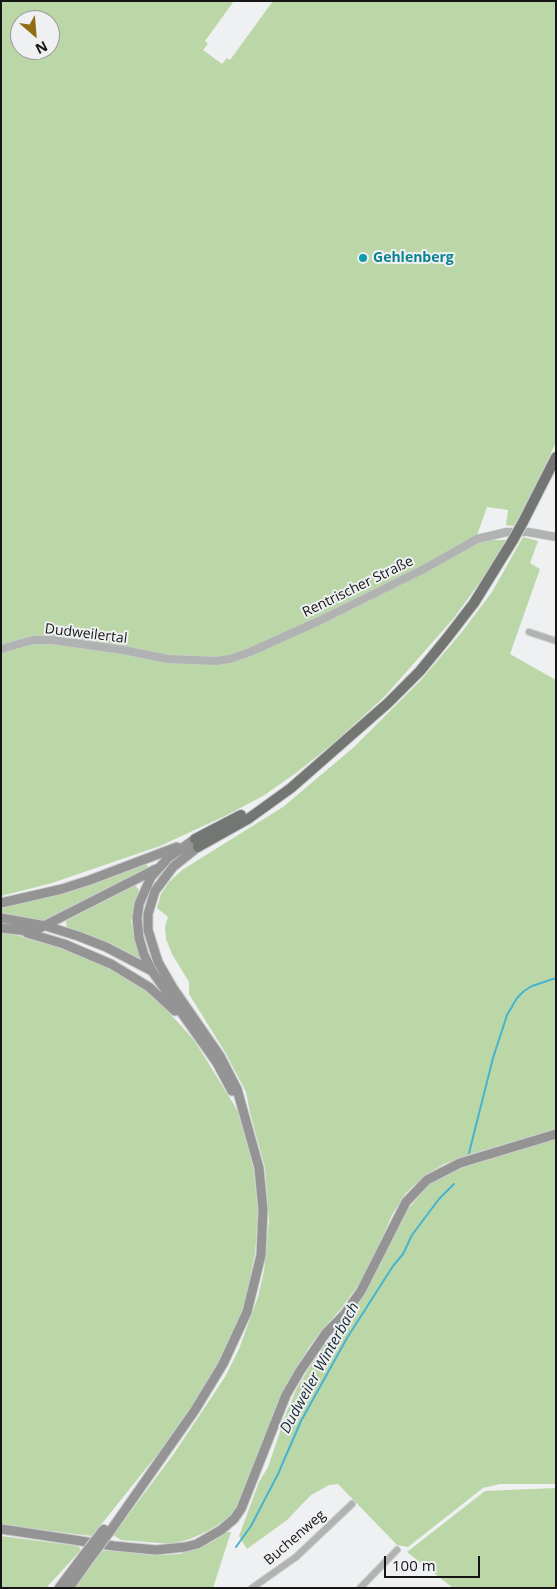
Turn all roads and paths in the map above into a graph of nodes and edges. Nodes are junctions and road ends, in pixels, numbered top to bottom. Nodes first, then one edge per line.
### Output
1 (556, 457) edge
2 (556, 537) edge
3 (529, 632) dead end
4 (556, 632) edge
5 (554, 641) edge
6 (1, 649) edge
7 (168, 659) joint
8 (197, 843) junction
9 (159, 868) junction
10 (1, 903) edge
11 (1, 918) edge
12 (46, 926) junction
13 (4, 928) edge
14 (152, 971) junction
15 (173, 988) junction
16 (188, 1024) junction
17 (244, 1113) junction
18 (556, 1134) edge
19 (352, 1504) dead end
20 (1, 1529) edge
21 (397, 1550) dead end
22 (87, 1557) junction
23 (74, 1567) junction
24 (53, 1588) edge
25 (59, 1588) edge
26 (69, 1588) edge
27 (252, 1588) edge
28 (360, 1588) edge

1 - 8 highway, bridge
2 - 7 street, Rentrischer Straße
3 - 5 street
4 - 5 street
6 - 7 street, Dudweilertal
8 - 9 main road
8 - 10 main road
8 - 15 main road
9 - 12 main road
9 - 14 main road
11 - 12 main road
12 - 13 main road
12 - 14 main road
13 - 16 main road
14 - 15 main road
14 - 16 main road
15 - 17 main road
16 - 17 main road
17 - 22 main road, bridge
18 - 20 main road
19 - 27 street, Buchenweg
21 - 28 street
22 - 23 main road
22 - 26 main road
23 - 24 main road
23 - 25 main road

